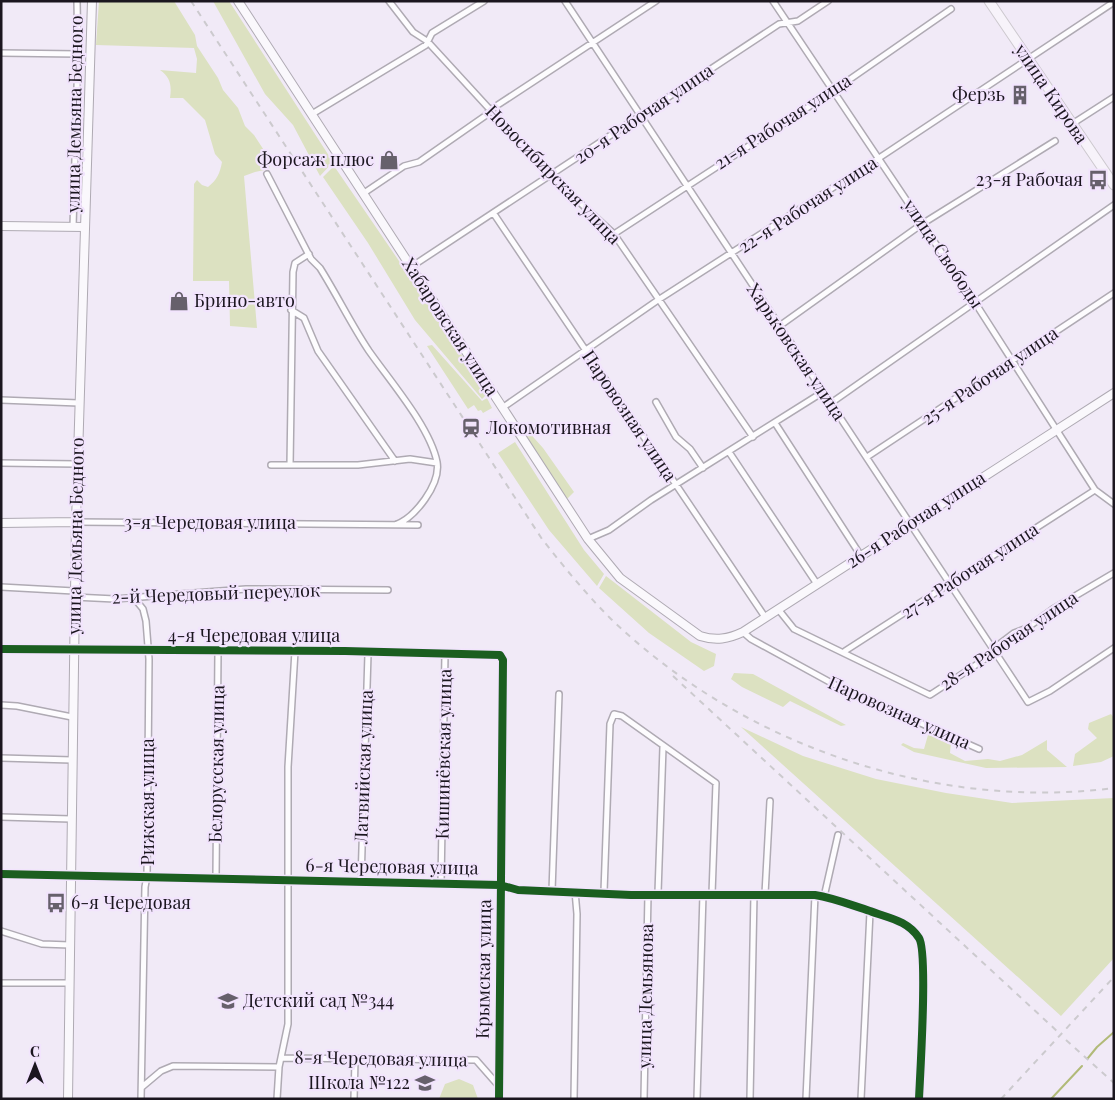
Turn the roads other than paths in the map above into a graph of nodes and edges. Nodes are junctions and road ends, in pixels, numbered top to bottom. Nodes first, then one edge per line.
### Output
1 (77, 1) edge
2 (92, 1) edge
3 (238, 1) edge
4 (389, 1) edge
5 (484, 1) edge
6 (565, 1) edge
7 (656, 1) edge
8 (773, 1) edge
9 (828, 1) edge
10 (989, 1) edge
11 (1114, 2) edge
12 (950, 9) dead end
13 (786, 21) junction
14 (428, 41) junction
15 (593, 44) junction
16 (1, 53) edge
17 (78, 54) junction
18 (1027, 60) junction
19 (833, 91) junction
20 (1114, 97) edge
21 (490, 110) junction
22 (312, 114) junction
23 (640, 116) junction
24 (1071, 125) junction
25 (1055, 140) dead end
26 (879, 158) junction
27 (267, 174) dead end
28 (551, 176) junction
29 (1114, 185) edge
30 (686, 186) junction
31 (364, 192) junction
32 (1114, 205) edge
33 (494, 214) junction
34 (922, 224) junction
35 (1, 226) edge
36 (73, 227) junction
37 (84, 227) junction
38 (614, 234) junction
39 (309, 254) junction
40 (732, 254) junction
41 (411, 267) junction
42 (1114, 293) edge
43 (658, 300) junction
44 (974, 300) junction
45 (291, 310) junction
46 (778, 327) junction
47 (586, 351) junction
48 (1014, 362) junction
49 (823, 392) junction
50 (1114, 393) edge
51 (1, 400) edge
52 (656, 402) dead end
53 (79, 403) junction
54 (831, 403) junction
55 (502, 408) junction
56 (774, 423) junction
57 (1056, 430) junction
58 (753, 437) junction
59 (729, 452) junction
60 (867, 458) junction
61 (395, 461) junction
62 (437, 463) junction
63 (1, 464) edge
64 (77, 464) junction
65 (271, 465) dead end
66 (290, 465) junction
67 (704, 468) junction
68 (676, 486) junction
69 (1095, 490) junction
70 (1113, 502) edge
71 (76, 522) junction
72 (1, 523) edge
73 (910, 524) junction
74 (395, 525) junction
75 (418, 525) dead end
76 (588, 539) junction
77 (861, 556) junction
78 (1114, 573) edge
79 (817, 584) junction
80 (949, 584) junction
81 (1, 587) edge
82 (388, 590) dead end
83 (74, 594) junction
84 (134, 598) junction
85 (778, 609) junction
86 (765, 617) junction
87 (743, 632) junction
88 (715, 640) joint
89 (1114, 648) edge
90 (1, 649) edge
91 (73, 649) junction
92 (993, 649) junction
93 (147, 651) junction
94 (218, 651) junction
95 (295, 651) junction
96 (845, 651) junction
97 (368, 654) junction
98 (445, 654) junction
99 (503, 660) joint
100 (559, 694) dead end
101 (1, 705) edge
102 (72, 717) junction
103 (663, 747) junction
104 (979, 749) dead end
105 (1, 758) edge
106 (72, 760) junction
107 (770, 801) dead end
108 (1, 818) edge
109 (71, 820) junction
110 (838, 835) dead end
111 (1, 874) edge
112 (70, 874) junction
113 (147, 876) junction
114 (216, 878) junction
115 (287, 879) junction
116 (361, 881) junction
117 (441, 883) junction
118 (500, 884) junction
119 (552, 891) junction
120 (575, 891) junction
121 (604, 892) junction
122 (658, 893) junction
123 (648, 894) junction
124 (703, 894) junction
125 (712, 894) junction
126 (754, 894) junction
127 (766, 894) junction
128 (814, 895) junction
129 (824, 897) junction
130 (870, 912) junction
131 (1, 931) edge
132 (70, 945) junction
133 (1, 983) edge
134 (69, 983) junction
135 (282, 1058) junction
136 (355, 1060) junction
137 (279, 1067) junction
138 (498, 1085) junction
139 (141, 1088) junction
140 (68, 1099) edge
141 (142, 1099) edge
142 (277, 1099) edge
143 (354, 1099) edge
144 (499, 1099) edge
145 (574, 1099) edge
146 (644, 1099) edge
147 (696, 1099) edge
148 (750, 1099) edge
149 (806, 1099) edge
150 (861, 1099) edge
151 (919, 1099) edge

1 - 17 street, улица Демьяна Бедного
2 - 37 main road, улица Демьяна Бедного
3 - 22 main road, Хабаровская улица
4 - 14 street, Новосибирская улица
5 - 14 street
6 - 15 street, Харьковская улица
7 - 15 street
8 - 13 street, улица Свободы
9 - 13 street, 20-я Рабочая улица
10 - 18 main road, улица Кирова
11 - 18 street, 22-я Рабочая улица
12 - 19 street, 21-я Рабочая улица
13 - 19 street, улица Свободы
13 - 23 street, 20-я Рабочая улица
14 - 21 street, Новосибирская улица
14 - 22 street
15 - 21 street
15 - 23 street, Харьковская улица
16 - 17 street
17 - 36 street, улица Демьяна Бедного
18 - 24 main road, улица Кирова
18 - 26 street, 22-я Рабочая улица
19 - 26 street, улица Свободы
19 - 30 street, 21-я Рабочая улица
20 - 24 street
21 - 28 street, Новосибирская улица
21 - 31 street
22 - 31 main road, Хабаровская улица
23 - 28 street, 20-я Рабочая улица
23 - 30 street, Харьковская улица
24 - 29 main road, улица Кирова
25 - 34 street
26 - 34 street, улица Свободы
26 - 40 street, 22-я Рабочая улица
27 - 39 street
28 - 33 street, 20-я Рабочая улица
28 - 38 street, Новосибирская улица
30 - 38 street, 21-я Рабочая улица
30 - 40 street, Харьковская улица
31 - 41 main road, Хабаровская улица
32 - 44 street
33 - 41 street, 20-я Рабочая улица
33 - 47 street, Паровозная улица
34 - 44 street, улица Свободы
34 - 46 street
35 - 36 main road
36 - 37 main road
37 - 53 main road, улица Демьяна Бедного
38 - 43 street, Новосибирская улица
39 - 45 street
39 - 62 street
40 - 43 street, 22-я Рабочая улица
40 - 46 street, Харьковская улица
41 - 55 main road, Хабаровская улица
42 - 48 street, 25-я Рабочая улица
43 - 47 street, 22-я Рабочая улица
43 - 58 street, Новосибирская улица
44 - 48 street, улица Свободы
44 - 54 street
45 - 61 street
45 - 66 street
46 - 49 street, Харьковская улица
47 - 55 street, 22-я Рабочая улица
47 - 68 street, Паровозная улица
48 - 57 street, улица Свободы
48 - 60 street, 25-я Рабочая улица
49 - 54 street, Харьковская улица
49 - 56 street
50 - 57 main road, 26-я Рабочая улица
51 - 53 street
52 - 67 street
53 - 64 main road, улица Демьяна Бедного
54 - 60 street, Харьковская улица
55 - 76 main road, Хабаровская улица
56 - 58 street
56 - 77 street
57 - 69 street, улица Свободы
57 - 73 main road, 26-я Рабочая улица
58 - 59 street
59 - 67 street
59 - 79 street
60 - 73 street, Харьковская улица
61 - 62 street
61 - 66 street
62 - 74 street
63 - 64 street
64 - 71 main road, улица Демьяна Бедного
65 - 66 street
67 - 68 street
68 - 76 street
68 - 86 street, Паровозная улица
69 - 70 street, улица Свободы
69 - 80 street, 27-я Рабочая улица
71 - 72 main road, 3-я Чередовая улица
71 - 74 street, 3-я Чередовая улица
71 - 83 main road, улица Демьяна Бедного
73 - 77 main road, 26-я Рабочая улица
73 - 80 street, Харьковская улица
74 - 75 street, 3-я Чередовая улица
76 - 88 main road, Хабаровская улица
77 - 79 main road, 26-я Рабочая улица
78 - 92 street, 28-я Рабочая улица
79 - 85 main road, 26-я Рабочая улица
80 - 92 street, Харьковская улица
80 - 96 street, 27-я Рабочая улица
81 - 83 street, 2-й Чередовый переулок
82 - 84 street, 2-й Чередовый переулок
83 - 84 street, 2-й Чередовый переулок
83 - 91 main road, улица Демьяна Бедного
84 - 93 street, Рижская улица
85 - 86 main road, 26-я Рабочая улица
85 - 96 street
86 - 87 main road, 26-я Рабочая улица
87 - 88 main road, 26-я Рабочая улица
87 - 104 street, Паровозная улица
89 - 92 street, Харьковская улица
90 - 91 street, 4-я Чередовая улица
91 - 93 street, 4-я Чередовая улица
91 - 102 main road, улица Демьяна Бедного
92 - 96 street, 28-я Рабочая улица
93 - 94 street, 4-я Чередовая улица
93 - 113 street, Рижская улица
94 - 95 street, 4-я Чередовая улица
94 - 114 street, Белорусская улица
95 - 97 street, 4-я Чередовая улица
95 - 115 street
97 - 98 street, 4-я Чередовая улица
97 - 116 street, Латвийская улица
98 - 99 street, 4-я Чередовая улица
98 - 117 street, Кишинёвская улица
99 - 118 street, Крымская улица
100 - 119 street
101 - 102 street
102 - 106 main road, улица Демьяна Бедного
103 - 121 street
103 - 122 street
103 - 125 street
105 - 106 street
106 - 109 main road, улица Демьяна Бедного
107 - 127 street
108 - 109 street
109 - 112 main road, улица Демьяна Бедного
110 - 129 street
111 - 112 street, 6-я Чередовая улица
112 - 113 street, 6-я Чередовая улица
112 - 132 main road, улица Демьяна Бедного
113 - 114 street, 6-я Чередовая улица
113 - 139 street, Рижская улица
114 - 115 street, 6-я Чередовая улица
115 - 116 street, 6-я Чередовая улица
115 - 135 street
116 - 117 street, 6-я Чередовая улица
117 - 118 street, 6-я Чередовая улица
118 - 119 street, 6-я Чередовая улица
118 - 138 street, Крымская улица
119 - 120 street, 6-я Чередовая улица
120 - 121 street, 6-я Чередовая улица
120 - 145 street
121 - 123 street, 6-я Чередовая улица
122 - 123 street, 6-я Чередовая улица
122 - 124 street, 6-я Чередовая улица
123 - 146 street, улица Демьянова
124 - 125 street, 6-я Чередовая улица
124 - 147 street
125 - 126 street, 6-я Чередовая улица
126 - 127 street, 6-я Чередовая улица
126 - 148 street
127 - 128 street, 6-я Чередовая улица
128 - 129 street, 6-я Чередовая улица
128 - 149 street
129 - 130 street, 6-я Чередовая улица
130 - 150 street
130 - 151 street, 6-я Чередовая улица
131 - 132 street
132 - 134 main road, улица Демьяна Бедного
133 - 134 street
134 - 140 main road, улица Демьяна Бедного
135 - 136 street, 8-я Чередовая улица
135 - 137 street
136 - 138 street, 8-я Чередовая улица
136 - 143 street
137 - 139 street, 8-я Чередовая улица
137 - 142 street
138 - 144 street, Крымская улица
139 - 141 street, Рижская улица

